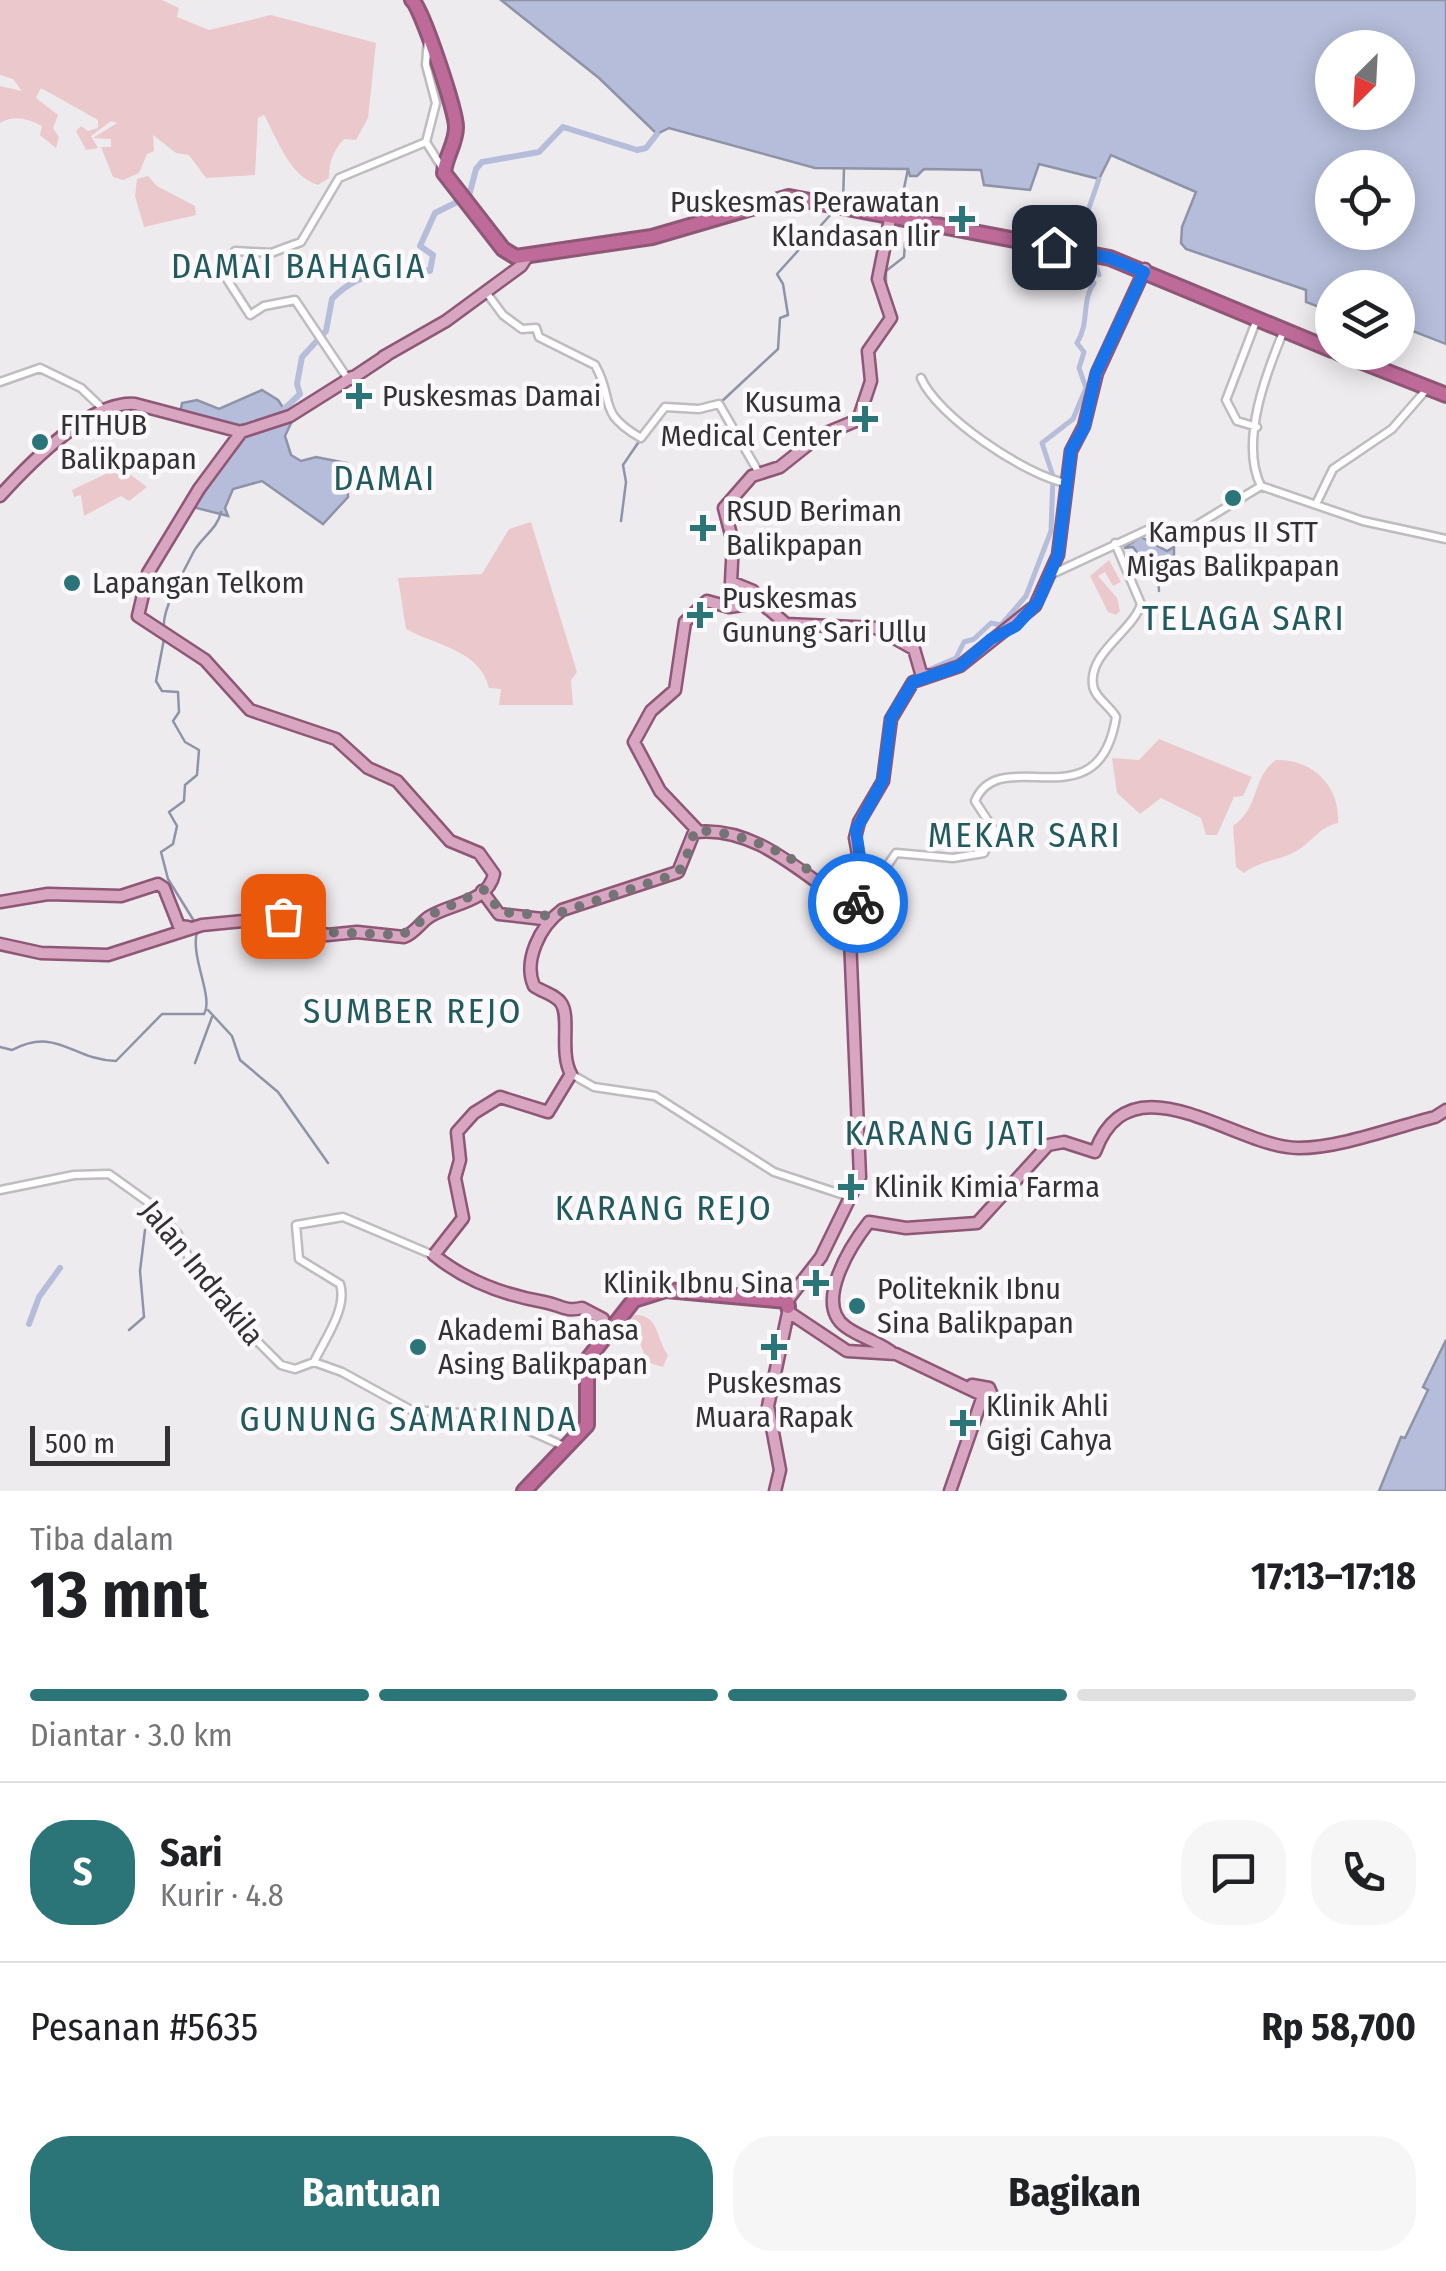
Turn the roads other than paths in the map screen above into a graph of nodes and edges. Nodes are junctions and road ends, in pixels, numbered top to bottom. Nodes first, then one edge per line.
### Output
1 (415, 0) edge
2 (428, 45) junction
3 (439, 66) junction
4 (426, 142) junction
5 (444, 170) junction
6 (465, 199) junction
7 (891, 213) junction
8 (524, 258) junction
9 (1147, 271) junction
10 (486, 292) junction
11 (1228, 305) junction
12 (1124, 317) junction
13 (1257, 319) junction
14 (1284, 329) junction
15 (411, 340) junction
16 (1315, 342) edge
17 (1382, 370) edge
18 (1396, 376) junction
19 (921, 378) dead end
20 (349, 379) junction
21 (0, 382) edge
22 (1422, 390) junction
23 (1446, 393) edge
24 (102, 409) junction
25 (1256, 428) junction
26 (241, 432) junction
27 (758, 473) junction
28 (1256, 476) junction
29 (1057, 481) junction
30 (1261, 486) junction
31 (1249, 495) junction
32 (0, 496) edge
33 (1316, 504) junction
34 (1446, 539) edge
35 (1116, 543) junction
36 (1055, 573) junction
37 (761, 603) junction
38 (920, 678) junction
39 (694, 829) junction
40 (866, 878) junction
41 (484, 891) junction
42 (0, 902) edge
43 (858, 906) junction
44 (549, 918) junction
45 (191, 926) junction
46 (0, 944) edge
47 (571, 1074) junction
48 (1446, 1110) edge
49 (0, 1190) edge
50 (851, 1197) junction
51 (434, 1256) junction
52 (788, 1307) junction
53 (609, 1324) junction
54 (869, 1343) junction
55 (835, 1344) junction
56 (894, 1352) junction
57 (314, 1362) junction
58 (566, 1447) junction
59 (952, 1490) edge
60 (524, 1491) edge
61 (775, 1491) edge

1 - 2 highway
1 - 3 highway
2 - 3 highway
2 - 4 street
3 - 5 highway
3 - 6 highway
4 - 5 street
4 - 20 street
5 - 6 highway
6 - 8 highway
7 - 8 highway
7 - 9 highway
7 - 27 main road
8 - 10 main road
8 - 15 main road
9 - 11 highway
9 - 12 main road
10 - 15 main road
10 - 27 street
11 - 13 highway
11 - 14 highway
12 - 29 main road
12 - 36 main road
13 - 14 highway
13 - 25 street
14 - 16 highway
14 - 25 street
15 - 20 main road
17 - 18 highway
18 - 22 highway
18 - 23 highway
19 - 29 street
20 - 26 main road
21 - 24 street
22 - 23 highway
22 - 33 street
24 - 26 main road
24 - 32 main road
25 - 28 street
26 - 41 main road
27 - 37 main road
28 - 30 street
28 - 31 street
29 - 36 main road
30 - 31 street
30 - 33 street
31 - 35 street
33 - 34 street
35 - 36 street
35 - 40 street
36 - 38 main road
37 - 38 main road
37 - 39 main road
38 - 40 main road
38 - 43 main road
39 - 43 main road
39 - 44 main road
40 - 52 main road
41 - 44 main road
41 - 45 main road
42 - 45 main road
43 - 50 main road
44 - 47 main road
45 - 46 main road
47 - 50 street
47 - 51 main road
48 - 54 main road
49 - 57 street, Jalan Indrakila
50 - 52 main road
51 - 53 main road
51 - 57 street
52 - 53 highway
52 - 55 main road
52 - 61 main road
53 - 58 highway
54 - 55 main road
54 - 56 main road
54 - 56 main road
55 - 56 main road
56 - 59 main road
57 - 58 street, Jalan Indrakila
58 - 60 highway

